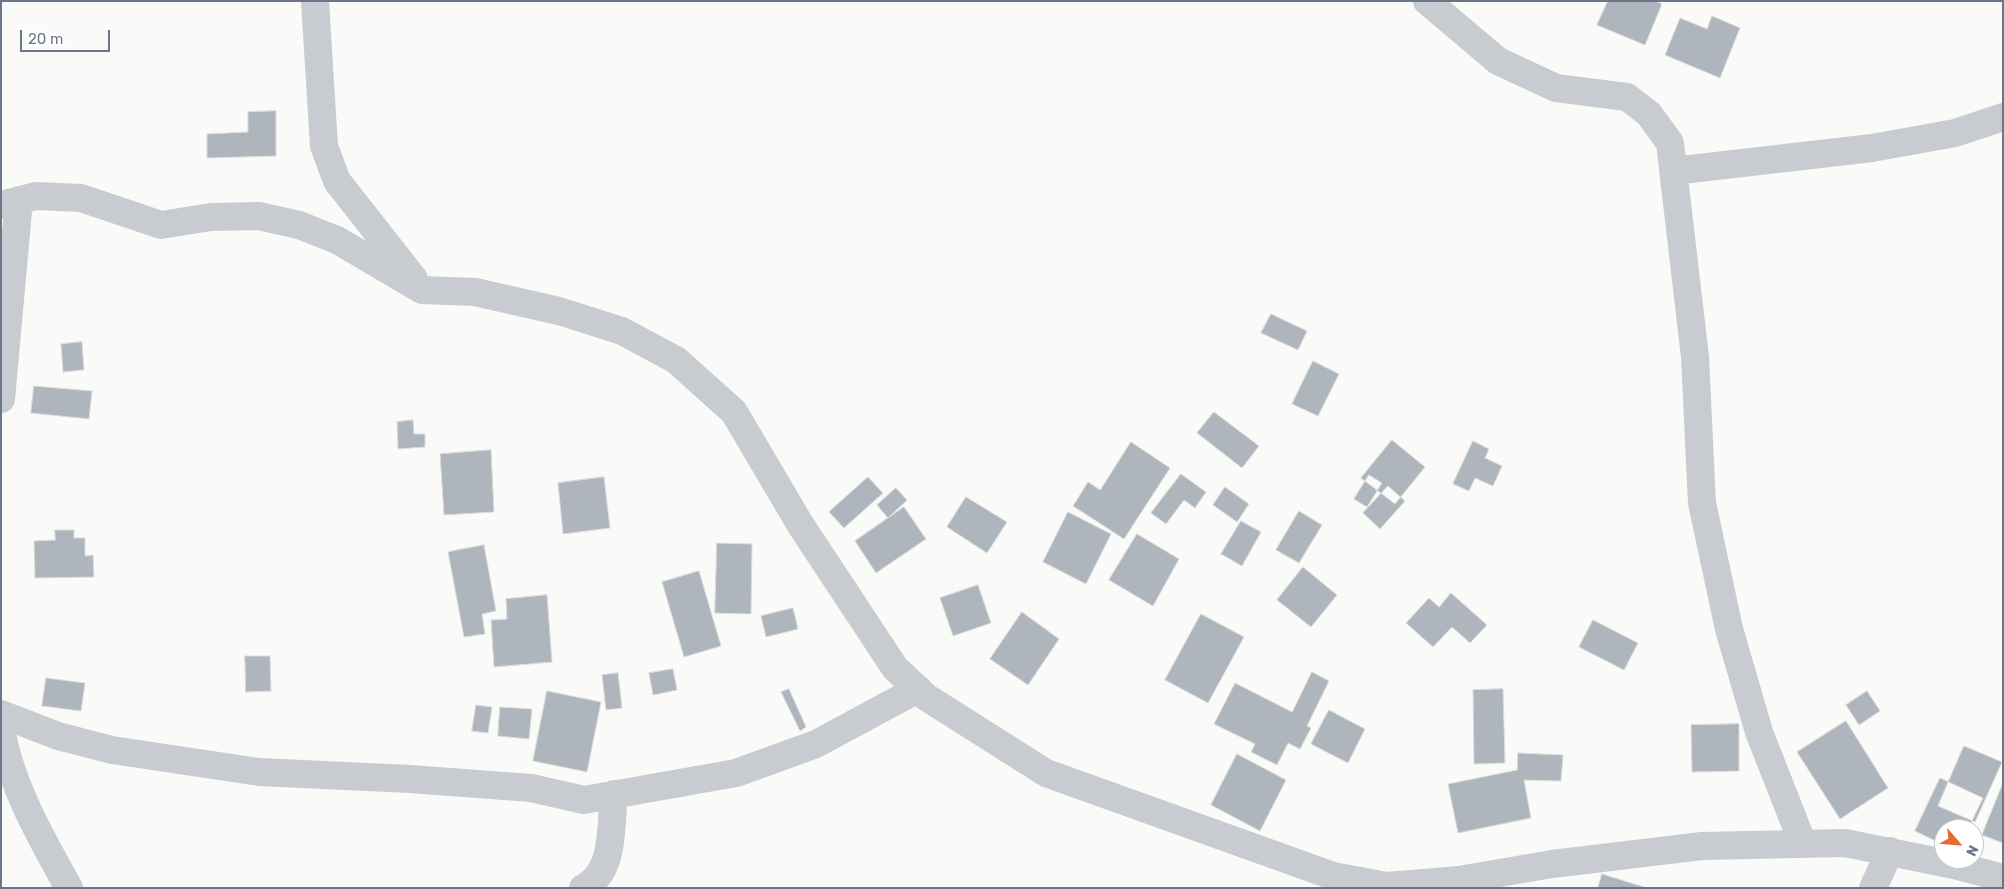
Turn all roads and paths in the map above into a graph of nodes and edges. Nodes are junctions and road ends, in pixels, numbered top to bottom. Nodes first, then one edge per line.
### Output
1 (316, 1) edge
2 (1427, 1) edge
3 (2003, 117) edge
4 (1673, 171) junction
5 (10, 203) edge
6 (422, 290) junction
7 (1, 399) edge
8 (918, 689) junction
9 (1, 714) edge
10 (1, 729) edge
11 (1, 784) edge
12 (614, 794) junction
13 (24, 800) junction
14 (1803, 844) junction
15 (1890, 851) junction
16 (2003, 878) edge
17 (1489, 881) edge
18 (1387, 887) edge
19 (69, 888) edge
20 (583, 888) edge
21 (1873, 888) edge

1 - 6 street
2 - 4 street
3 - 4 street
4 - 14 street
5 - 6 street
5 - 7 street
6 - 8 street
8 - 12 street
8 - 18 street
9 - 12 street
10 - 13 street
11 - 13 street
12 - 20 street
13 - 19 street
14 - 15 street
14 - 17 street
15 - 16 street
15 - 21 street
17 - 18 street

